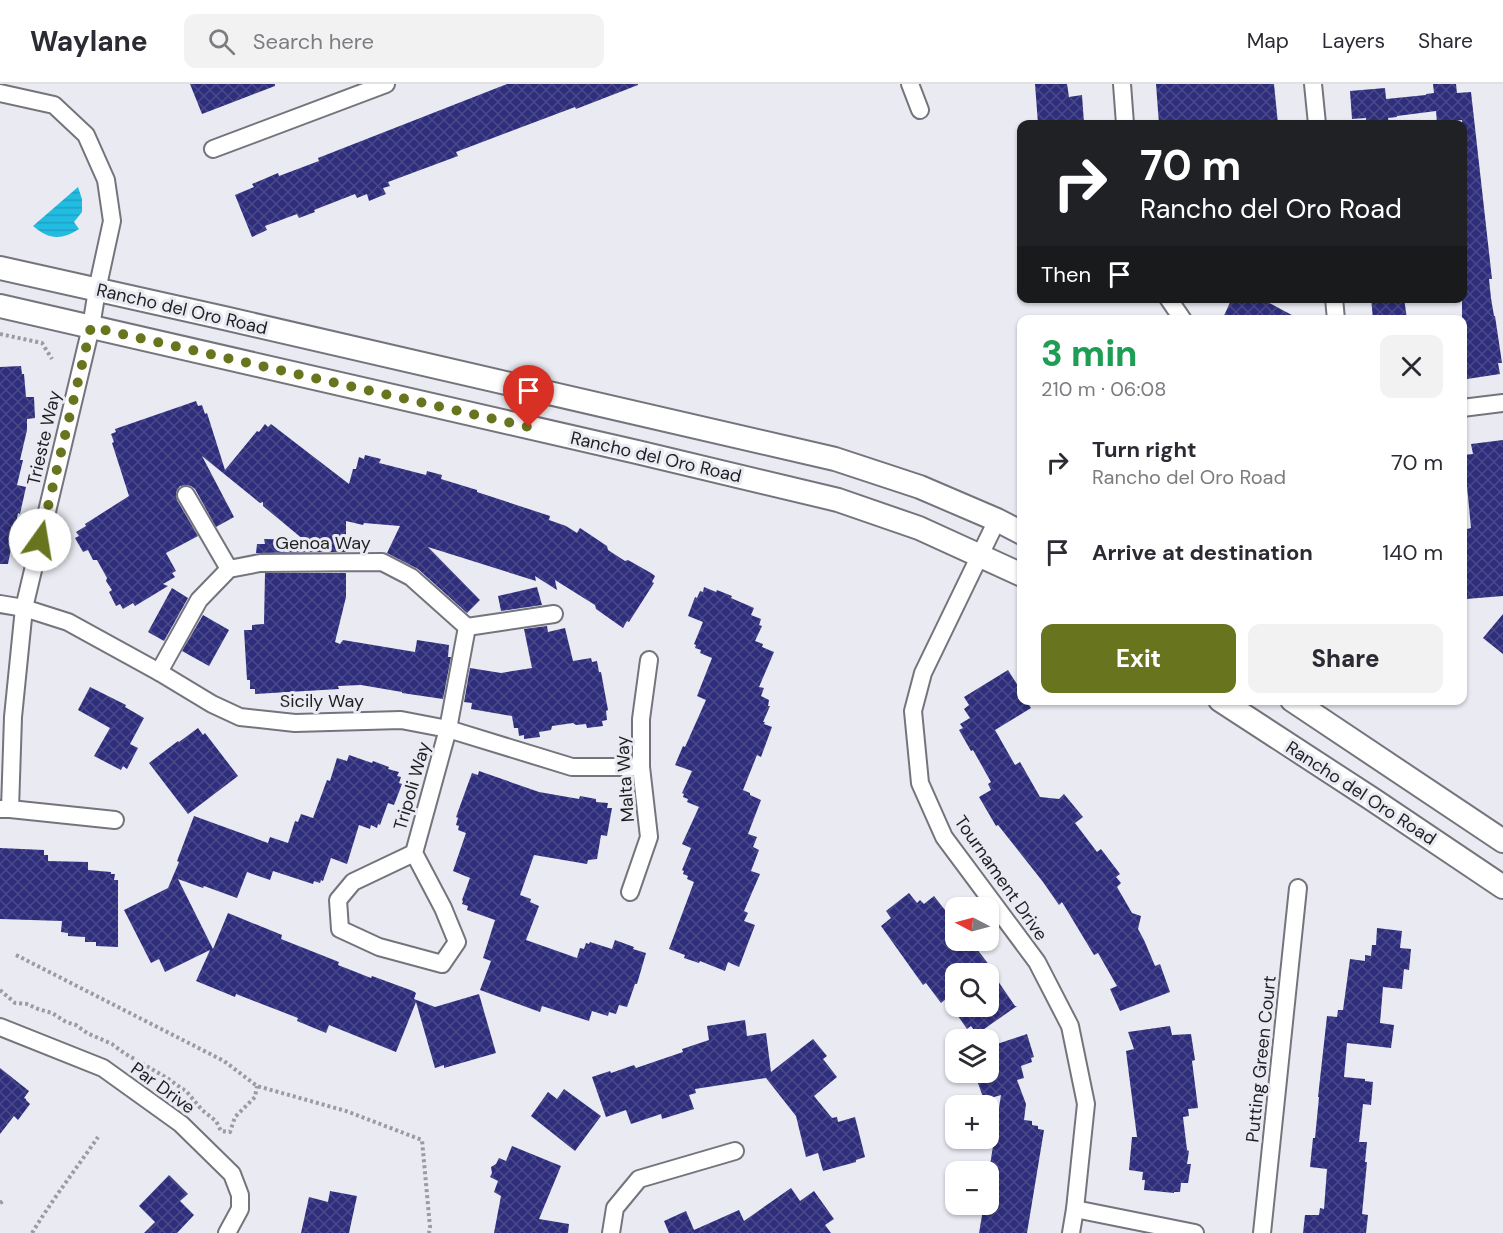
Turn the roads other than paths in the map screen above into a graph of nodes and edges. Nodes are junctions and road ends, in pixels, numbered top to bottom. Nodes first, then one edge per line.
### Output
1 (386, 84) edge
2 (910, 84) edge
3 (1122, 84) edge
4 (1313, 84) edge
5 (0, 93) edge
6 (920, 111) dead end
7 (1125, 120) edge
8 (1317, 120) edge
9 (213, 149) dead end
10 (0, 268) edge
11 (97, 290) junction
12 (0, 306) edge
13 (91, 327) junction
14 (1503, 404) edge
15 (1467, 408) edge
16 (186, 495) dead end
17 (997, 520) junction
18 (1017, 530) edge
19 (981, 556) junction
20 (229, 569) junction
21 (1017, 573) edge
22 (0, 604) edge
23 (24, 608) junction
24 (554, 614) dead end
25 (467, 627) junction
26 (649, 660) dead end
27 (159, 672) junction
28 (1228, 705) edge
29 (1299, 705) edge
30 (448, 729) junction
31 (641, 767) junction
32 (5, 809) edge
33 (115, 820) dead end
34 (1503, 841) edge
35 (414, 853) junction
36 (1503, 887) edge
37 (1298, 888) dead end
38 (630, 892) dead end
39 (0, 1027) edge
40 (735, 1150) dead end
41 (1075, 1209) junction
42 (227, 1233) edge
43 (612, 1233) edge
44 (1071, 1233) edge
45 (1195, 1233) edge
46 (1262, 1233) edge

1 - 9 street
2 - 6 street
3 - 7 street
4 - 8 street
5 - 11 street, Trieste Way
10 - 11 main road, Rancho del Oro Road
11 - 13 street, Trieste Way
11 - 17 main road, Rancho del Oro Road
12 - 13 main road, Rancho del Oro Road
13 - 19 main road, Rancho del Oro Road
13 - 23 street, Trieste Way
14 - 15 street
16 - 20 street
17 - 18 main road, Rancho del Oro Road
17 - 19 street, Tournament Drive
19 - 21 main road, Rancho del Oro Road
19 - 41 street, Tournament Drive
20 - 25 street, Genoa Way
20 - 27 street
22 - 23 street, Sicily Way
23 - 27 street, Sicily Way
23 - 32 street, Trieste Way
24 - 25 street
25 - 30 street
26 - 31 street, Malta Way
27 - 30 street, Sicily Way
28 - 36 main road, Rancho del Oro Road
29 - 34 main road, Rancho del Oro Road
30 - 31 street, Sicily Way
30 - 35 street, Tripoli Way
31 - 38 street, Malta Way
32 - 33 street
35 - 35 street, Tripoli Way
37 - 46 street, Putting Green Court
39 - 42 street, Par Drive
40 - 43 street
41 - 44 street, Tournament Drive
41 - 45 street

